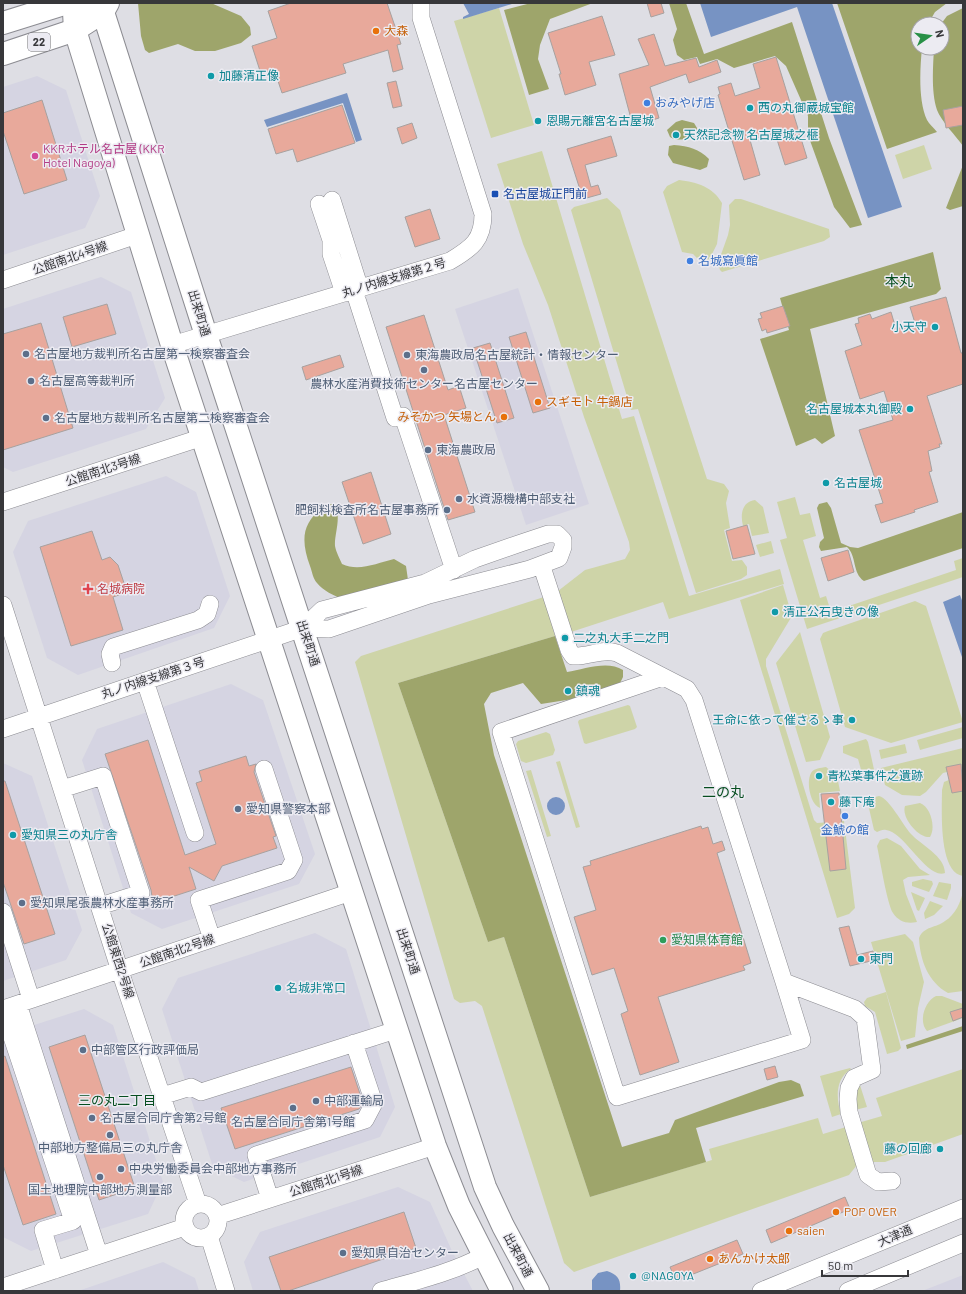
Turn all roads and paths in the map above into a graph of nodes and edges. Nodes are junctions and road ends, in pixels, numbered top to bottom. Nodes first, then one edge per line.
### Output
1 (66, 3) edge
2 (74, 3) edge
3 (80, 3) edge
4 (421, 3) edge
5 (106, 8) edge
6 (3, 23) edge
7 (75, 30) junction
8 (3, 54) edge
9 (325, 202) dead end
10 (138, 235) junction
11 (356, 246) dead end
12 (3, 280) edge
13 (357, 290) junction
14 (206, 335) junction
15 (172, 345) junction
16 (203, 437) junction
17 (3, 502) edge
18 (521, 543) junction
19 (454, 570) junction
20 (537, 571) junction
21 (3, 604) edge
22 (210, 604) dead end
23 (303, 628) junction
24 (270, 640) junction
25 (113, 655) dead end
26 (663, 677) junction
27 (146, 681) junction
28 (38, 717) junction
29 (3, 729) edge
30 (264, 769) dead end
31 (62, 789) junction
32 (195, 834) dead end
33 (351, 892) junction
34 (100, 906) junction
35 (3, 912) edge
36 (212, 939) junction
37 (120, 970) junction
38 (784, 982) junction
39 (14, 1005) edge
40 (396, 1030) junction
41 (354, 1043) junction
42 (162, 1096) junction
43 (434, 1146) junction
44 (892, 1181) dead end
45 (270, 1199) junction
46 (198, 1204) junction
47 (963, 1208) edge
48 (217, 1216) junction
49 (185, 1227) junction
50 (209, 1236) junction
51 (963, 1243) edge
52 (99, 1255) junction
53 (483, 1256) junction
54 (55, 1270) junction
55 (3, 1286) edge
56 (226, 1291) edge
57 (381, 1291) edge
58 (502, 1291) edge
59 (538, 1291) edge
60 (761, 1291) edge
61 (848, 1291) edge

1 - 6 main road, 22
2 - 7 main road
3 - 5 main road
4 - 13 street, 丸ノ内線支線第２号
5 - 7 main road, 22
5 - 14 main road, 出来町通
7 - 8 main road, 22
7 - 10 main road
9 - 13 street
10 - 12 street, 公館南北4号線
10 - 15 main road
11 - 13 street
13 - 14 street, 丸ノ内線支線第２号
13 - 19 street
14 - 15 street, 丸ノ内線支線第２号
14 - 23 main road, 出来町通
15 - 16 main road
16 - 17 street, 公館南北3号線
16 - 24 main road
18 - 19 street
18 - 20 street
18 - 20 street
19 - 23 street
20 - 23 street
20 - 26 street
21 - 28 street, 公館東西2号線
22 - 25 street
23 - 24 street, 丸ノ内線支線第３号
23 - 59 main road, 出来町通
24 - 27 street, 丸ノ内線支線第３号
24 - 33 main road
26 - 38 street
26 - 38 street
27 - 28 street, 丸ノ内線支線第３号
27 - 32 street
28 - 29 street, 丸ノ内線支線第３号
28 - 31 street, 公館東西2号線
30 - 36 street
31 - 34 street, 公館東西2号線
31 - 34 street
33 - 36 street, 公館南北2号線
33 - 40 main road
34 - 37 street, 公館東西2号線
35 - 39 street
36 - 37 street, 公館南北2号線
37 - 39 street, 公館南北2号線
37 - 42 street, 公館東西2号線
38 - 44 street
39 - 52 street
39 - 54 street
40 - 41 street
40 - 43 main road
41 - 42 street
41 - 45 street
42 - 46 street, 公館東西2号線
43 - 45 street, 公館南北1号線
43 - 53 main road
45 - 48 street, 公館南北1号線
46 - 48 street
46 - 49 street
47 - 60 street, 大津通
48 - 50 street
49 - 50 street
49 - 52 street
50 - 56 street
51 - 61 street
52 - 54 street
53 - 57 street
53 - 58 main road
54 - 55 street

